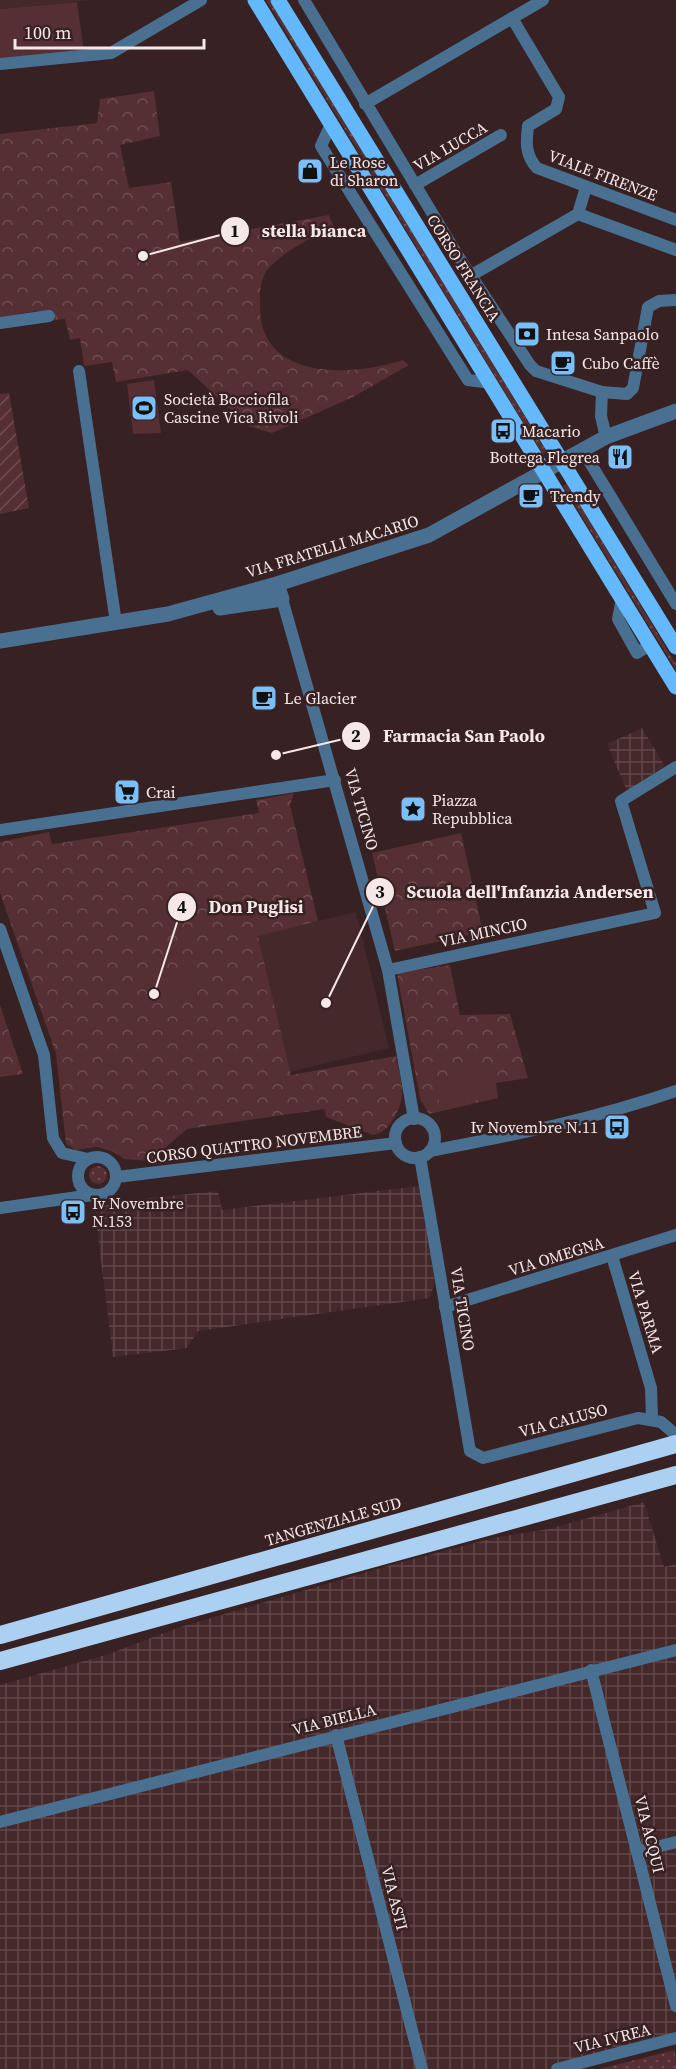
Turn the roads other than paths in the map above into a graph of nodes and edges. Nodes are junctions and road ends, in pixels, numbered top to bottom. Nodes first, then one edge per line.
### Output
1 (201, 0) edge
2 (255, 0) edge
3 (278, 0) edge
4 (304, 0) edge
5 (543, 0) edge
6 (512, 18) junction
7 (0, 64) edge
8 (365, 104) junction
9 (501, 135) dead end
10 (415, 185) junction
11 (586, 187) junction
12 (578, 214) junction
13 (676, 220) edge
14 (676, 250) edge
15 (470, 276) junction
16 (676, 300) edge
17 (49, 316) dead end
18 (0, 323) edge
19 (79, 372) dead end
20 (602, 392) junction
21 (676, 411) edge
22 (606, 437) junction
23 (583, 451) junction
24 (563, 462) junction
25 (545, 471) junction
26 (279, 591) junction
27 (676, 604) edge
28 (116, 623) junction
29 (0, 641) edge
30 (676, 647) edge
31 (676, 687) edge
32 (676, 767) edge
33 (335, 780) junction
34 (0, 830) edge
35 (0, 929) edge
36 (388, 969) junction
37 (676, 1091) edge
38 (414, 1119) junction
39 (396, 1143) junction
40 (425, 1154) junction
41 (88, 1160) junction
42 (117, 1177) junction
43 (79, 1183) junction
44 (92, 1195) junction
45 (52, 1202) junction
46 (0, 1208) edge
47 (676, 1235) edge
48 (612, 1256) junction
49 (444, 1307) junction
50 (652, 1418) junction
51 (676, 1435) edge
52 (676, 1444) edge
53 (483, 1458) joint
54 (676, 1475) edge
55 (667, 1480) edge
56 (0, 1635) edge
57 (676, 1650) edge
58 (0, 1661) edge
59 (591, 1670) junction
60 (336, 1735) junction
61 (0, 1822) edge
62 (676, 1842) edge
63 (638, 1852) junction
64 (676, 2006) edge
65 (676, 2038) edge
66 (422, 2069) edge
67 (557, 2069) edge

1 - 7 street
2 - 25 main road
3 - 24 main road, CORSO FRANCIA
4 - 8 street, CORSO FRANCIA
5 - 6 street
6 - 8 street
6 - 11 street, VIALE FIRENZE
8 - 10 street, CORSO FRANCIA
9 - 10 street, VIA LUCCA
10 - 15 street, CORSO FRANCIA
11 - 12 street
11 - 13 street, VIALE FIRENZE
12 - 14 street
12 - 15 street
15 - 20 street, CORSO FRANCIA
16 - 20 street
17 - 18 street
19 - 28 street
20 - 22 street
21 - 22 street, VIA FRATELLI MACARIO
22 - 23 street, VIA FRATELLI MACARIO
23 - 24 street, VIA FRATELLI MACARIO
23 - 27 street
24 - 25 street, VIA FRATELLI MACARIO
24 - 30 main road, CORSO FRANCIA
25 - 26 street, VIA FRATELLI MACARIO
25 - 31 main road
26 - 28 street, VIA FRATELLI MACARIO
26 - 33 street, VIA TICINO
28 - 29 street, VIA FRATELLI MACARIO
32 - 36 street, VIA MINCIO
33 - 34 street
33 - 36 street, VIA TICINO
35 - 41 street
36 - 38 street, VIA TICINO
37 - 40 street
38 - 39 street
38 - 40 street
39 - 40 street
39 - 42 street, CORSO QUATTRO NOVEMBRE
40 - 49 street, VIA TICINO
41 - 42 street
41 - 43 street
42 - 44 street
43 - 44 street
43 - 45 street
44 - 45 street
45 - 46 street
47 - 48 street, VIA OMEGNA
48 - 49 street, VIA OMEGNA
48 - 50 street, VIA PARMA
49 - 53 street, VIA TICINO
50 - 51 street
50 - 53 street, VIA CALUSO
52 - 56 highway, TANGENZIALE SUD
54 - 55 highway
55 - 58 highway
57 - 59 street, VIA BIELLA
59 - 60 street, VIA BIELLA
59 - 63 street, VIA ACQUI
60 - 61 street, VIA BIELLA
60 - 66 street, VIA ASTI
62 - 63 street
63 - 64 street, VIA ACQUI
65 - 67 street, VIA IVREA

